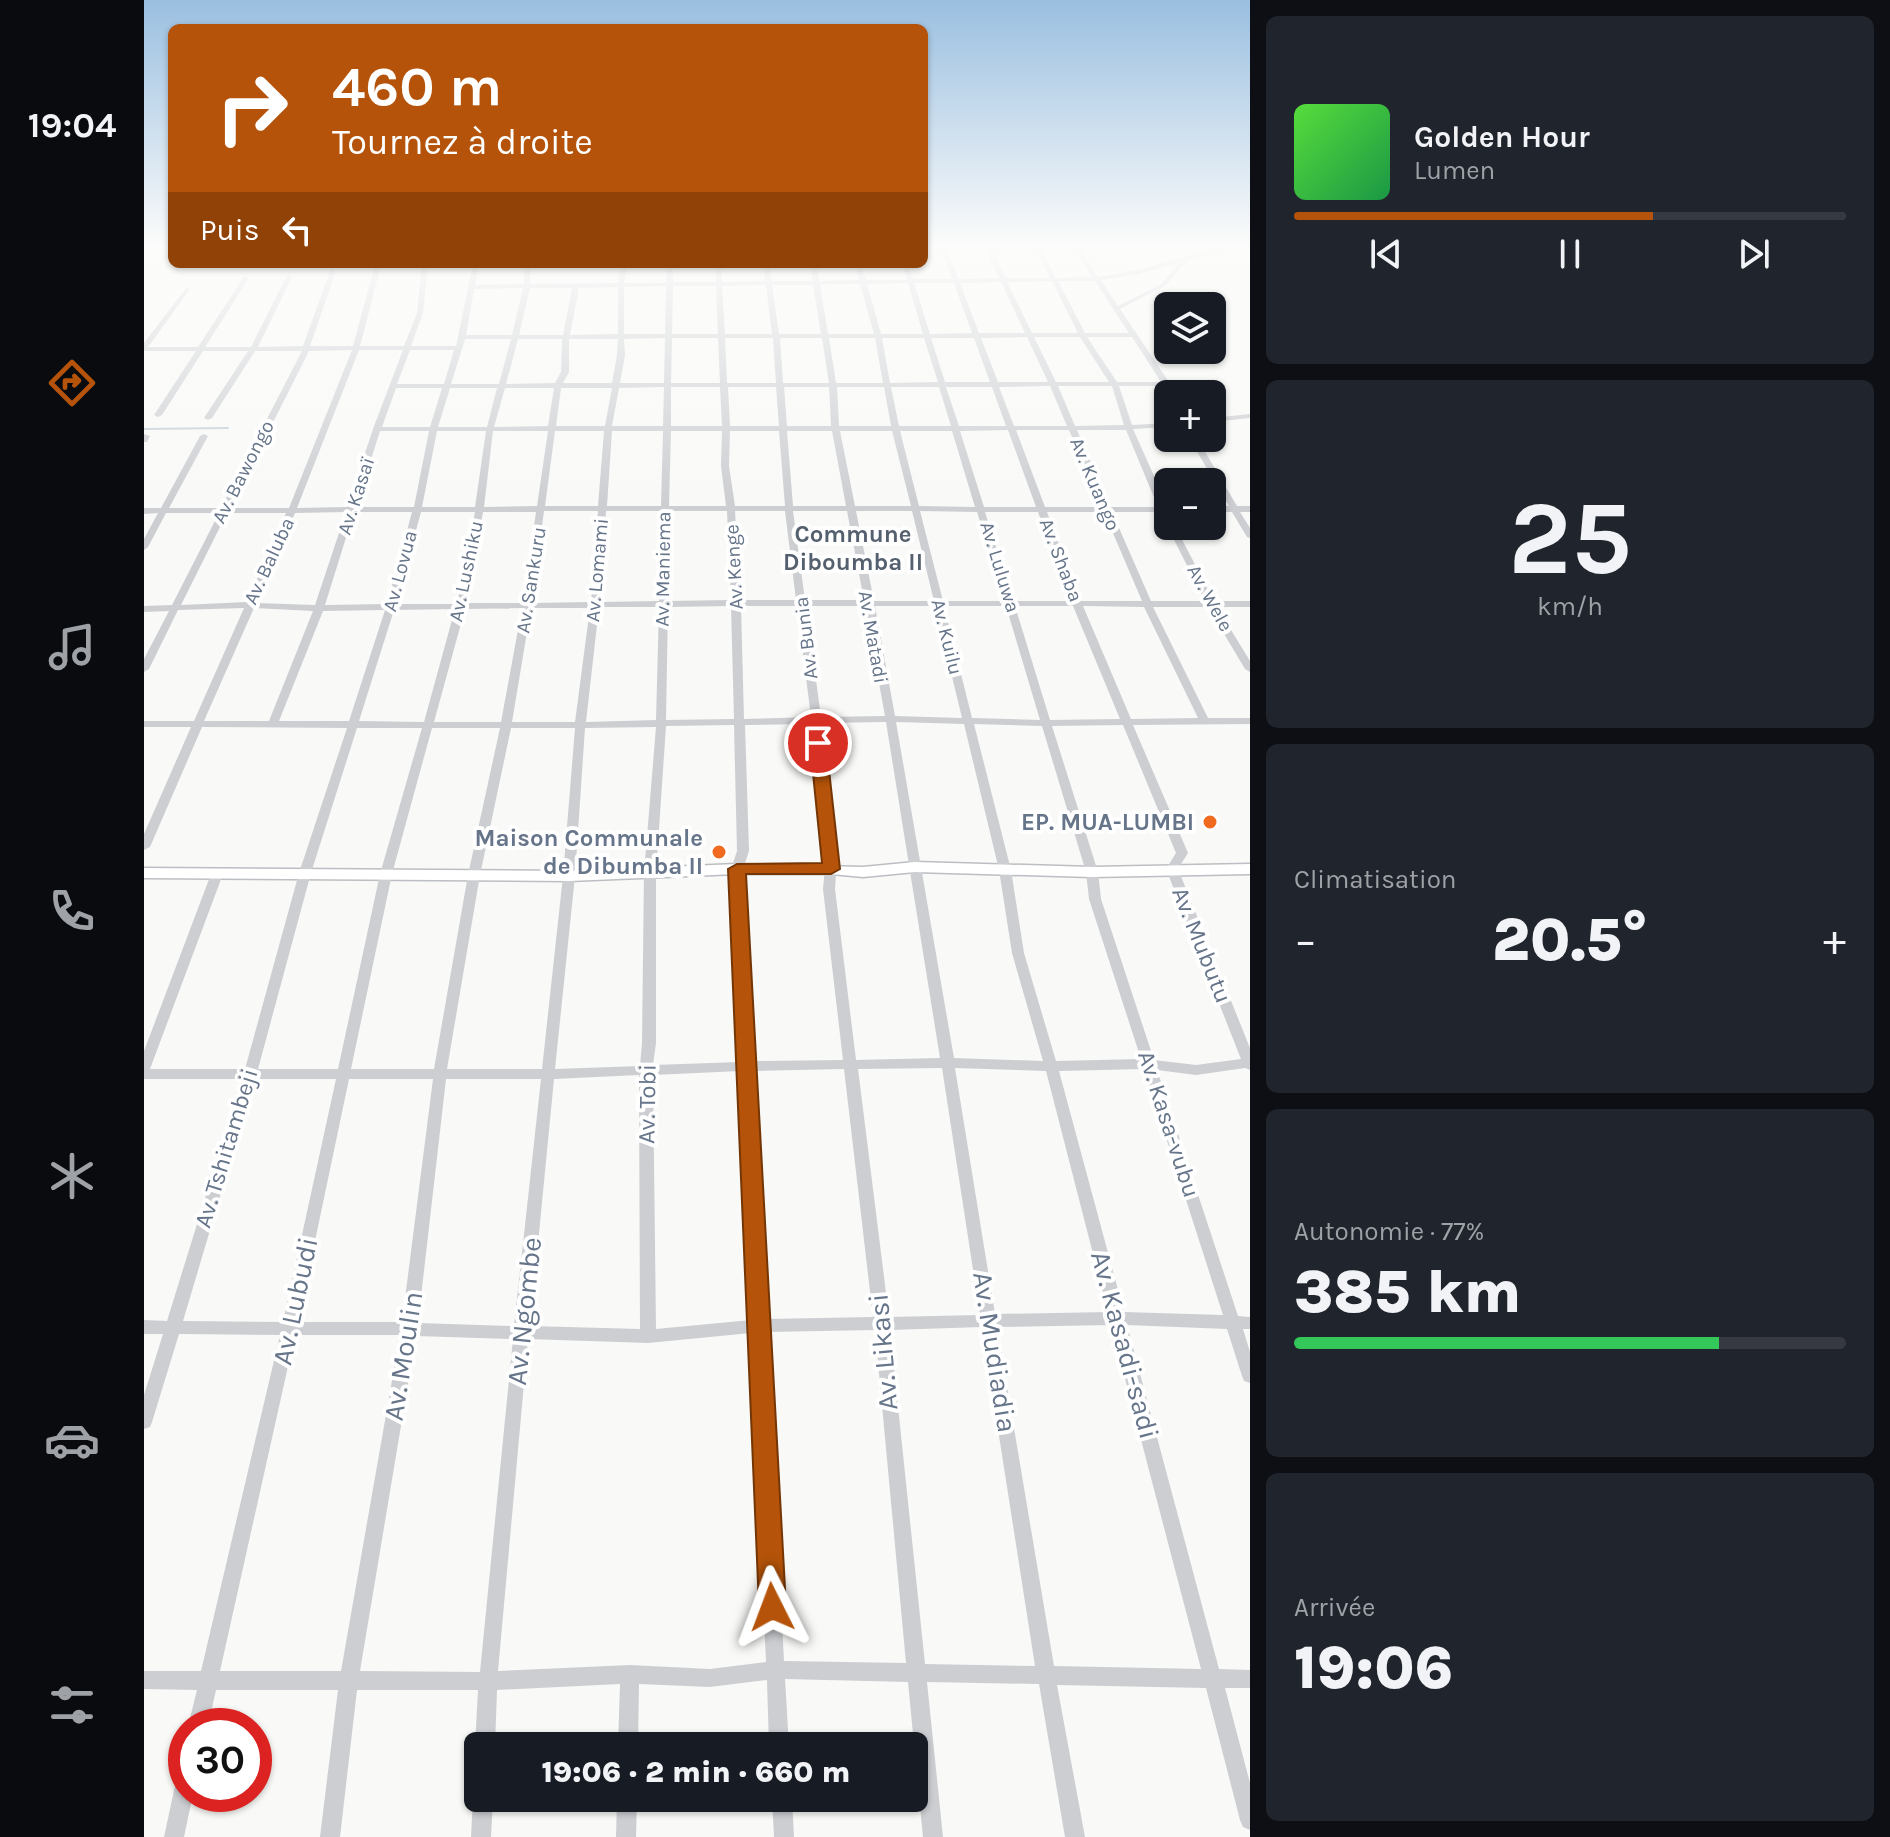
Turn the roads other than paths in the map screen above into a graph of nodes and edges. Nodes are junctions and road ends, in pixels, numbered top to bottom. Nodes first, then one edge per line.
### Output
1 (156, 332) edge
2 (212, 332) edge
3 (262, 332) edge
4 (312, 332) edge
5 (361, 332) edge
6 (413, 332) edge
7 (463, 332) edge
8 (516, 332) edge
9 (567, 332) edge
10 (619, 332) edge
11 (669, 332) edge
12 (722, 332) edge
13 (775, 332) edge
14 (825, 332) edge
15 (876, 332) edge
16 (923, 332) edge
17 (977, 332) edge
18 (1028, 332) edge
19 (1081, 332) edge
20 (1132, 332) edge
21 (722, 335) junction
22 (776, 335) junction
23 (1134, 335) junction
24 (566, 336) junction
25 (669, 336) junction
26 (826, 336) junction
27 (1030, 336) junction
28 (1083, 336) junction
29 (462, 337) junction
30 (515, 337) junction
31 (619, 337) junction
32 (878, 337) junction
33 (925, 337) junction
34 (979, 337) junction
35 (460, 348) junction
36 (144, 349) edge
37 (201, 349) junction
38 (253, 349) junction
39 (306, 349) junction
40 (356, 349) junction
41 (406, 349) junction
42 (1163, 380) edge
43 (778, 383) junction
44 (504, 384) junction
45 (615, 384) junction
46 (668, 384) junction
47 (724, 384) junction
48 (833, 384) junction
49 (888, 384) junction
50 (1053, 384) junction
51 (1154, 384) edge
52 (449, 385) junction
53 (558, 385) junction
54 (942, 385) junction
55 (998, 385) junction
56 (1115, 385) junction
57 (393, 386) junction
58 (158, 415) dead end
59 (1250, 416) edge
60 (208, 418) dead end
61 (1226, 419) edge
62 (835, 426) junction
63 (895, 426) junction
64 (1154, 426) edge
65 (434, 427) junction
66 (553, 427) junction
67 (726, 427) junction
68 (490, 428) junction
69 (781, 428) junction
70 (955, 428) junction
71 (1012, 428) junction
72 (1071, 428) junction
73 (1129, 428) junction
74 (377, 429) junction
75 (608, 429) junction
76 (667, 429) junction
77 (204, 436) dead end
78 (1201, 452) edge
79 (1154, 483) edge
80 (731, 508) junction
81 (851, 508) junction
82 (789, 509) junction
83 (1226, 509) edge
84 (1236, 509) junction
85 (1250, 509) edge
86 (542, 510) junction
87 (603, 510) junction
88 (664, 510) junction
89 (1042, 510) junction
90 (1107, 510) junction
91 (1154, 510) edge
92 (144, 511) edge
93 (162, 511) junction
94 (417, 511) junction
95 (479, 511) junction
96 (916, 511) junction
97 (983, 511) junction
98 (222, 512) junction
99 (291, 512) junction
100 (352, 512) junction
101 (1250, 535) edge
102 (1178, 540) edge
103 (144, 547) edge
104 (867, 602) junction
105 (1076, 602) junction
106 (736, 603) junction
107 (802, 603) junction
108 (939, 603) junction
109 (1011, 603) junction
110 (1147, 603) junction
111 (1211, 604) junction
112 (1250, 604) edge
113 (248, 605) junction
114 (663, 605) junction
115 (391, 606) junction
116 (461, 606) junction
117 (527, 606) junction
118 (594, 606) junction
119 (319, 608) junction
120 (144, 609) edge
121 (173, 609) junction
122 (144, 669) edge
123 (1250, 669) edge
124 (888, 719) junction
125 (740, 720) junction
126 (815, 721) junction
127 (1204, 721) junction
128 (1250, 721) edge
129 (968, 722) junction
130 (1125, 722) junction
131 (1046, 723) junction
132 (144, 724) edge
133 (199, 724) junction
134 (273, 724) junction
135 (353, 724) junction
136 (661, 724) junction
137 (429, 725) junction
138 (506, 725) junction
139 (580, 725) junction
140 (144, 847) edge
141 (915, 867) junction
142 (737, 869) junction
143 (831, 869) junction
144 (1172, 869) junction
145 (1250, 869) edge
146 (1005, 870) junction
147 (1092, 872) junction
148 (144, 873) edge
149 (305, 873) junction
150 (650, 873) junction
151 (217, 874) junction
152 (386, 874) junction
153 (474, 875) junction
154 (569, 876) junction
155 (947, 1063) junction
156 (1151, 1064) junction
157 (1250, 1064) edge
158 (852, 1065) junction
159 (747, 1066) junction
160 (1051, 1066) junction
161 (144, 1071) edge
162 (646, 1071) junction
163 (344, 1072) junction
164 (250, 1074) junction
165 (440, 1074) junction
166 (548, 1074) junction
167 (1117, 1318) junction
168 (990, 1321) junction
169 (1250, 1323) edge
170 (1232, 1324) junction
171 (882, 1325) junction
172 (759, 1326) junction
173 (144, 1327) edge
174 (172, 1328) junction
175 (289, 1328) junction
176 (409, 1329) junction
177 (521, 1334) junction
178 (648, 1336) junction
179 (1250, 1376) edge
180 (144, 1422) edge
181 (775, 1670) junction
182 (1045, 1673) junction
183 (630, 1674) junction
184 (914, 1674) junction
185 (208, 1679) junction
186 (1212, 1679) junction
187 (1250, 1679) edge
188 (144, 1680) edge
189 (349, 1680) junction
190 (488, 1681) junction
191 (202, 1708) edge
192 (486, 1732) edge
193 (628, 1732) edge
194 (778, 1732) edge
195 (179, 1812) edge
196 (482, 1812) edge
197 (627, 1812) edge
198 (783, 1812) edge
199 (1250, 1820) edge
200 (174, 1837) edge
201 (330, 1837) edge
202 (481, 1837) edge
203 (626, 1837) edge
204 (784, 1837) edge
205 (933, 1837) edge
206 (1075, 1837) edge

1 - 36 street
2 - 37 street
3 - 38 street
4 - 39 street, Av. Bawongo
5 - 40 street, Av. Baluba
6 - 41 street, Av. Kasaï
7 - 29 street, Av. Lovua
8 - 30 street, Av. Lushiku
9 - 24 street, Av. Sankuru
10 - 31 street, Av. Lomami
11 - 25 street, Av. Maniema
12 - 21 street, Av. Kenge
13 - 22 street, Av. Bunia
14 - 26 street, Av. Matadi
15 - 32 street, Av. Kuilu
16 - 33 street, Av. Luluwa
17 - 34 street, Av. Shaba
18 - 27 street, Av. Kuango
19 - 28 street
20 - 23 street
21 - 22 street
21 - 25 street
21 - 47 street, Av. Kenge
22 - 26 street
22 - 43 street, Av. Bunia
23 - 28 street
23 - 42 street
24 - 30 street
24 - 31 street
24 - 53 street, Av. Sankuru
25 - 31 street
25 - 46 street, Av. Maniema
26 - 32 street
26 - 48 street, Av. Matadi
27 - 28 street
27 - 34 street
27 - 50 street, Av. Kuango
28 - 56 street
29 - 30 street
29 - 35 street, Av. Lovua
30 - 44 street, Av. Lushiku
31 - 45 street, Av. Lomami
32 - 33 street
32 - 49 street, Av. Kuilu
33 - 34 street
33 - 54 street, Av. Luluwa
34 - 55 street, Av. Shaba
35 - 41 street
35 - 52 street, Av. Lovua
36 - 37 street
37 - 38 street
37 - 58 street
38 - 39 street
38 - 60 street
39 - 40 street
39 - 98 street, Av. Bawongo
40 - 41 street
40 - 99 street, Av. Baluba
41 - 57 street, Av. Kasaï
43 - 47 street
43 - 48 street
43 - 69 street, Av. Bunia
44 - 52 street
44 - 53 street
44 - 68 street, Av. Lushiku
45 - 46 street
45 - 53 street
45 - 75 street, Av. Lomami
46 - 47 street
46 - 76 street, Av. Maniema
47 - 67 street, Av. Kenge
48 - 49 street
48 - 62 street, Av. Matadi
49 - 54 street
49 - 63 street, Av. Kuilu
50 - 55 street
50 - 56 street
50 - 72 street, Av. Kuango
51 - 56 street
52 - 57 street
52 - 65 street, Av. Lovua
53 - 66 street, Av. Sankuru
54 - 55 street
54 - 70 street, Av. Luluwa
55 - 71 street, Av. Shaba
56 - 73 street
57 - 74 street, Av. Kasaï
59 - 61 street
62 - 63 street
62 - 69 street
62 - 81 street, Av. Matadi
63 - 70 street
63 - 96 street, Av. Kuilu
64 - 73 street
65 - 68 street
65 - 74 street
65 - 94 street, Av. Lovua
66 - 68 street
66 - 75 street
66 - 86 street, Av. Sankuru
67 - 69 street
67 - 76 street
67 - 80 street, Av. Kenge
68 - 95 street, Av. Lushiku
69 - 82 street, Av. Bunia
70 - 71 street
70 - 97 street, Av. Luluwa
71 - 72 street
71 - 89 street, Av. Shaba
72 - 73 street
72 - 90 street, Av. Kuango
73 - 79 street
74 - 100 street, Av. Kasaï
75 - 76 street
75 - 87 street, Av. Lomami
76 - 88 street, Av. Maniema
77 - 93 street
78 - 84 street
80 - 82 street
80 - 88 street
80 - 106 street, Av. Kenge
81 - 82 street
81 - 96 street
81 - 104 street, Av. Matadi
82 - 107 street, Av. Bunia
83 - 84 street
84 - 85 street
84 - 101 street
86 - 87 street
86 - 95 street
86 - 117 street, Av. Sankuru
87 - 88 street
87 - 118 street, Av. Lomami
88 - 114 street, Av. Maniema
89 - 90 street
89 - 97 street
89 - 105 street, Av. Shaba
90 - 91 street
90 - 110 street, Av. Kuango
92 - 93 street
93 - 98 street
93 - 103 street
94 - 95 street
94 - 100 street
94 - 115 street, Av. Lovua
95 - 116 street, Av. Lushiku
96 - 97 street
96 - 108 street, Av. Kuilu
97 - 109 street, Av. Luluwa
98 - 99 street
98 - 121 street, Av. Bawongo
99 - 100 street
99 - 113 street, Av. Baluba
100 - 119 street, Av. Kasaï
102 - 111 street, Av. Wele
104 - 107 street
104 - 108 street
104 - 124 street, Av. Matadi
105 - 109 street
105 - 110 street
105 - 130 street, Av. Shaba
106 - 107 street
106 - 114 street
106 - 125 street, Av. Kenge
107 - 126 street, Av. Bunia
108 - 109 street
108 - 129 street, Av. Kuilu
109 - 131 street, Av. Luluwa
110 - 111 street
110 - 127 street, Av. Kuango
111 - 112 street
111 - 123 street, Av. Wele
113 - 119 street
113 - 121 street
113 - 133 street, Av. Baluba
114 - 118 street
114 - 136 street, Av. Maniema
115 - 116 street
115 - 119 street
115 - 135 street, Av. Lovua
116 - 117 street
116 - 137 street, Av. Lushiku
117 - 118 street
117 - 138 street, Av. Sankuru
118 - 139 street, Av. Lomami
119 - 134 street, Av. Kasaï
120 - 121 street
121 - 122 street, Av. Bawongo
124 - 126 street
124 - 129 street
124 - 141 street, Av. Matadi
125 - 126 street
125 - 136 street
125 - 142 street, Av. Kenge
126 - 143 street, Av. Bunia
127 - 128 street
127 - 130 street
129 - 131 street
129 - 146 street, Av. Kuilu
130 - 131 street
130 - 144 street, Av. Shaba
131 - 147 street, Av. Luluwa
132 - 133 street
133 - 134 street
133 - 140 street, Av. Baluba
134 - 135 street
135 - 137 street
135 - 149 street, Av. Lovua
136 - 139 street
136 - 150 street, Av. Maniema
137 - 138 street
137 - 152 street, Av. Lushiku
138 - 139 street
138 - 153 street, Av. Sankuru
139 - 154 street, Av. Lomami
141 - 143 highway
141 - 146 highway
141 - 155 street, Av. Mudiadia
142 - 143 highway
142 - 150 highway
142 - 159 street, Av. Kenge
143 - 158 street, Av. Likasi
144 - 145 highway
144 - 147 highway
144 - 157 street, Av. Mubutu
146 - 147 highway
146 - 160 street, Av. Kasadi-sadi
147 - 156 street, Av. Kasa-vubu
148 - 151 highway
149 - 151 highway
149 - 152 highway
149 - 164 street, Av. Tshitambeji
150 - 154 highway
150 - 162 street, Av. Tobi
151 - 161 street
152 - 153 highway
152 - 163 street, Av. Lubudi
153 - 154 highway
153 - 165 street, Av. Moulin
154 - 166 street, Av. Ngombe
155 - 158 street
155 - 160 street
155 - 168 street, Av. Mudiadia
156 - 157 street
156 - 160 street
156 - 170 street, Av. Kasa-vubu
158 - 159 street
158 - 171 street, Av. Likasi
159 - 162 street
159 - 172 street, Av. Kenge
160 - 167 street, Av. Kasadi-sadi
161 - 164 street
162 - 166 street
162 - 178 street, Av. Tobi
163 - 164 street
163 - 165 street
163 - 175 street, Av. Lubudi
164 - 174 street, Av. Tshitambeji
165 - 166 street
165 - 176 street, Av. Moulin
166 - 177 street, Av. Ngombe
167 - 168 street
167 - 170 street
167 - 186 street, Av. Kasadi-sadi
168 - 171 street
168 - 182 street, Av. Mudiadia
169 - 170 street
170 - 179 street, Av. Kasa-vubu
171 - 172 street
171 - 184 street, Av. Likasi
172 - 178 street
172 - 181 street, Av. Kenge
173 - 174 street
174 - 175 street
174 - 180 street, Av. Tshitambeji
175 - 176 street
175 - 185 street, Av. Lubudi
176 - 177 street
176 - 189 street, Av. Moulin
177 - 178 street
177 - 190 street, Av. Ngombe
181 - 183 street
181 - 184 street
181 - 194 street, Av. Kenge
182 - 184 street
182 - 186 street
182 - 206 street, Av. Mudiadia
183 - 190 street
183 - 193 street
184 - 205 street, Av. Likasi
185 - 188 street
185 - 189 street
185 - 191 street, Av. Lubudi
186 - 187 street
186 - 199 street, Av. Kasadi-sadi
189 - 190 street
189 - 201 street, Av. Moulin
190 - 192 street, Av. Ngombe
195 - 200 street
196 - 202 street
197 - 203 street
198 - 204 street

